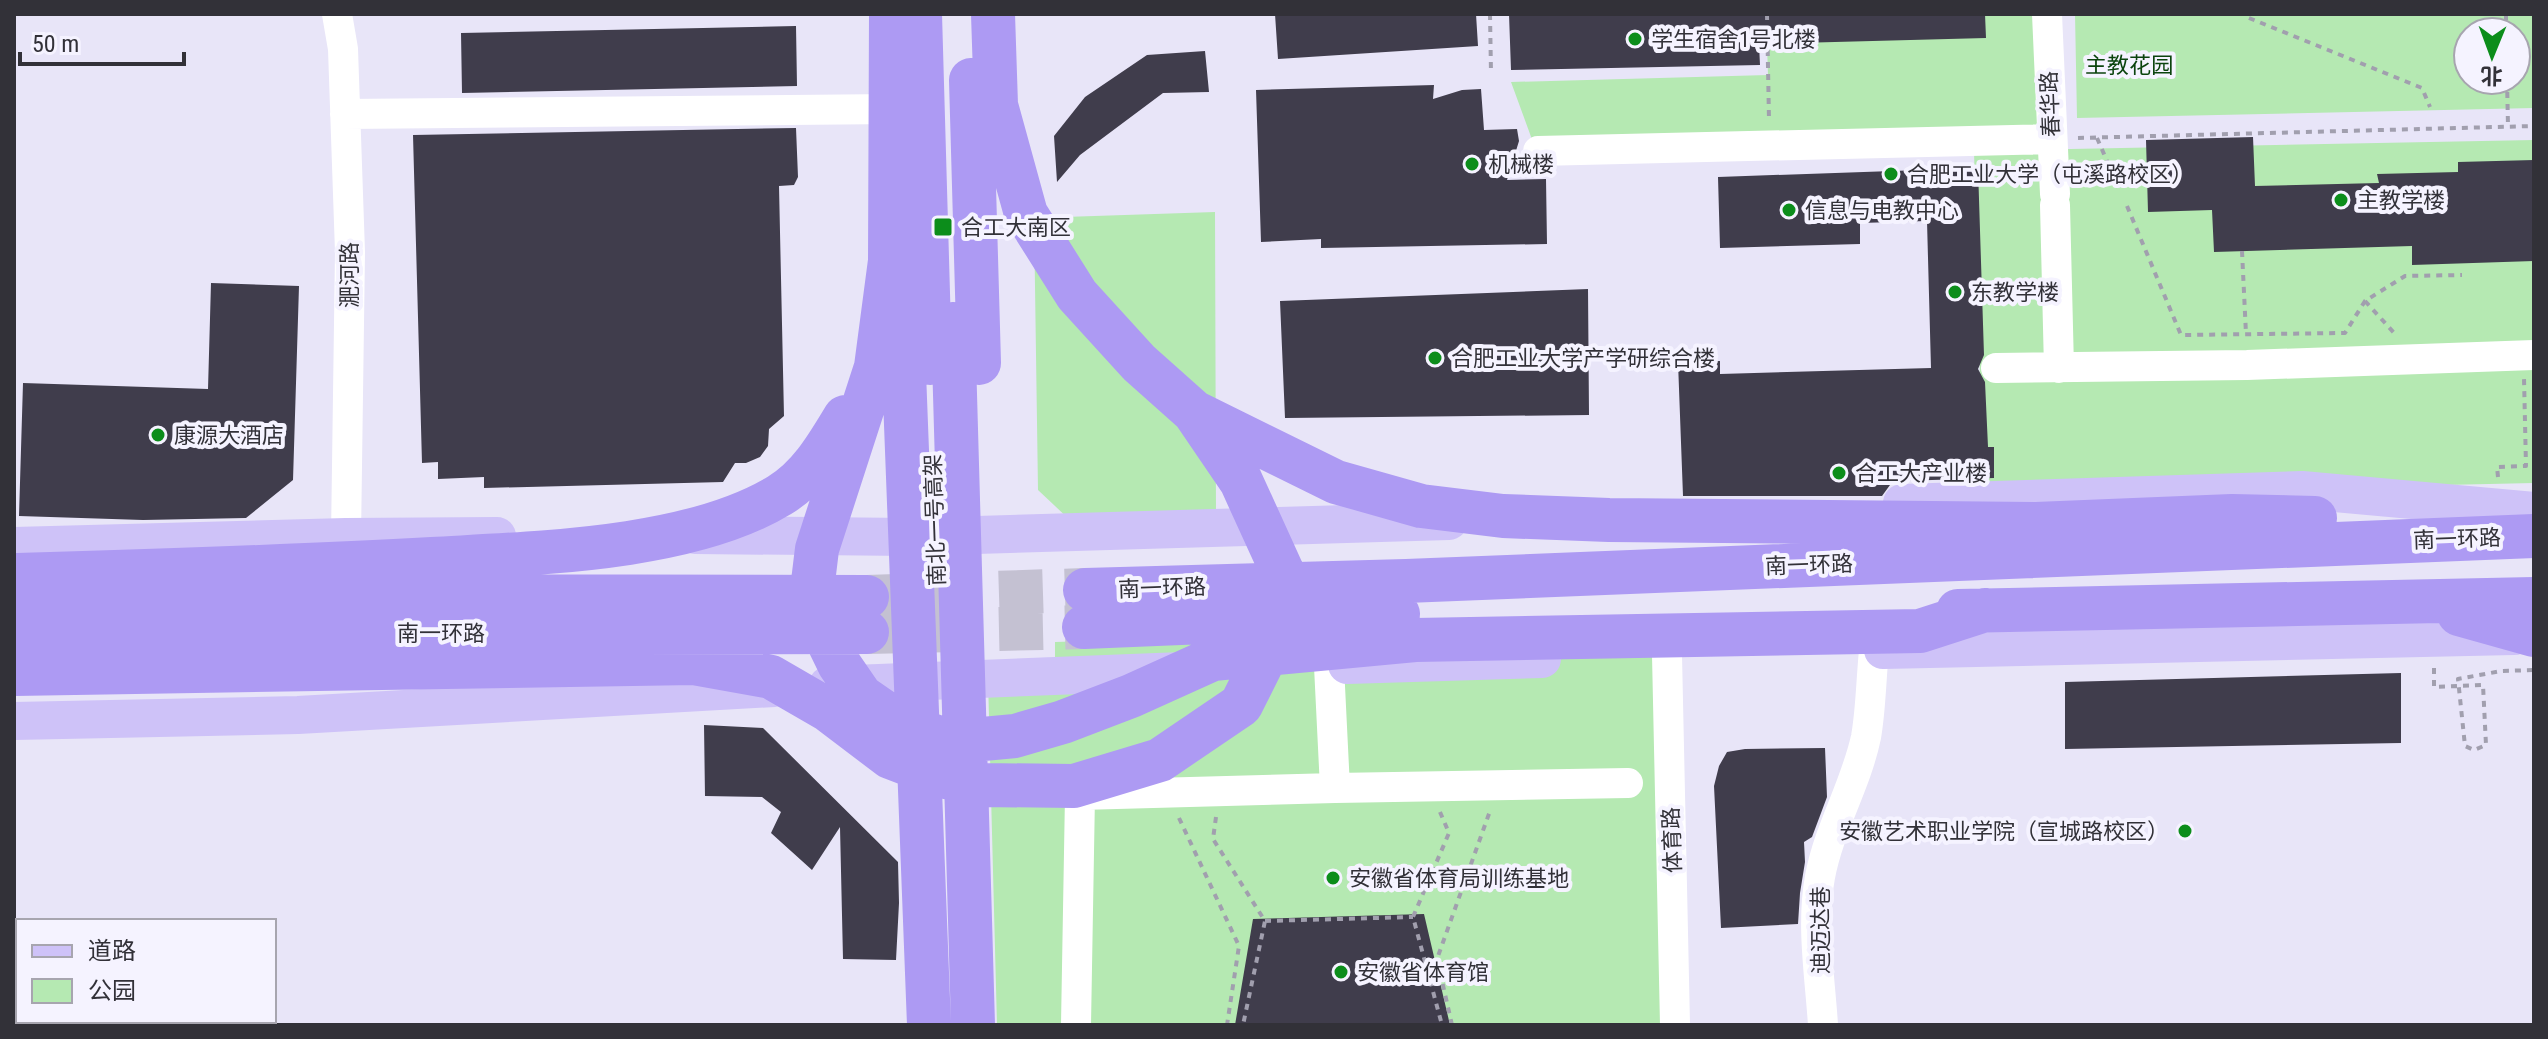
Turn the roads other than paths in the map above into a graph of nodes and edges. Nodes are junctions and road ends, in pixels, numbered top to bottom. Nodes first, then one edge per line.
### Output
1 (337, 14) edge
2 (891, 14) edge
3 (920, 14) edge
4 (944, 14) edge
5 (970, 14) edge
6 (993, 14) edge
7 (2047, 14) edge
8 (895, 109) junction
9 (345, 114) junction
10 (2052, 139) junction
11 (1538, 151) dead end
12 (2528, 356) edge
13 (876, 367) junction
14 (1996, 368) dead end
15 (2059, 368) junction
16 (1194, 412) junction
17 (2533, 518) edge
18 (983, 534) junction
19 (346, 537) junction
20 (910, 537) junction
21 (2456, 539) junction
22 (14, 546) edge
23 (14, 575) edge
24 (14, 607) edge
25 (2532, 609) edge
26 (1985, 610) junction
27 (14, 643) edge
28 (1667, 645) junction
29 (1874, 651) junction
30 (1329, 666) junction
31 (14, 674) edge
32 (988, 679) junction
33 (917, 680) junction
34 (14, 721) edge
35 (1628, 783) dead end
36 (1335, 788) junction
37 (929, 1025) edge
38 (951, 1025) edge
39 (973, 1025) edge
40 (997, 1025) edge
41 (1076, 1025) edge
42 (1675, 1025) edge
43 (1823, 1025) edge

1 - 9 street, 淝河路
2 - 8 highway
2 - 13 highway
3 - 38 highway, 南北一号高架
4 - 39 highway, 南北一号高架
5 - 18 highway
6 - 16 highway
7 - 10 street, 春华路
8 - 9 street
8 - 20 highway
9 - 19 street, 淝河路
10 - 11 street
10 - 15 street, 春华路
12 - 15 street
13 - 23 highway
13 - 28 highway
14 - 15 street
16 - 21 highway
16 - 31 highway
17 - 18 main road
17 - 21 highway, 南一环路
18 - 20 main road
18 - 32 highway
19 - 20 main road
19 - 22 main road
20 - 33 highway
21 - 26 highway, 南一环路
24 - 27 highway, 南一环路
25 - 26 highway, 南一环路
25 - 29 main road
26 - 28 highway
28 - 29 main road
28 - 30 main road
28 - 42 street, 体育路
29 - 43 street, 迪迈达巷
30 - 32 main road
30 - 36 street
32 - 33 main road
32 - 40 highway
33 - 34 main road
33 - 37 highway
35 - 36 street
36 - 41 street

